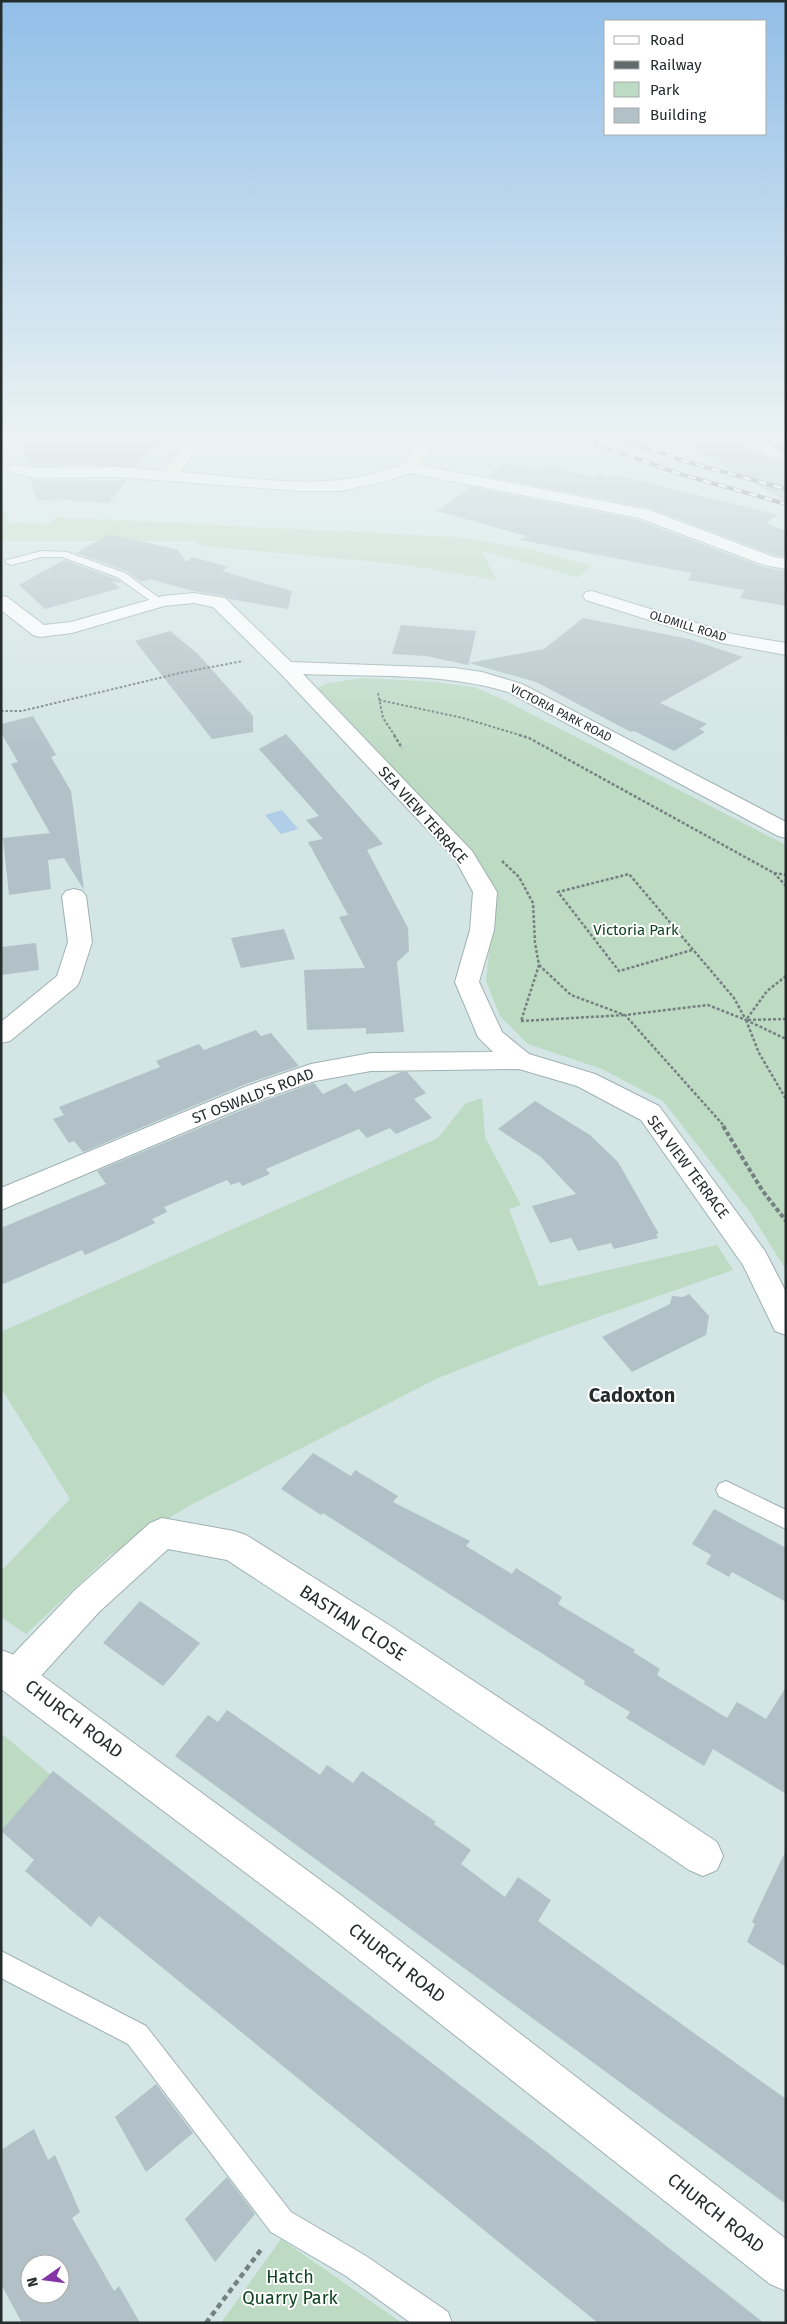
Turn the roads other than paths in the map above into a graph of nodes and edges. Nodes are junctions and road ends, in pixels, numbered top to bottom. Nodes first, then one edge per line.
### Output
1 (733, 547) edge
2 (11, 562) dead end
3 (786, 564) edge
4 (592, 596) dead end
5 (1, 600) edge
6 (159, 602) junction
7 (786, 649) edge
8 (280, 662) junction
9 (786, 831) edge
10 (74, 896) dead end
11 (1, 1035) edge
12 (520, 1060) junction
13 (1, 1200) edge
14 (786, 1323) edge
15 (726, 1490) dead end
16 (786, 1520) edge
17 (9, 1672) edge
18 (703, 1856) dead end
19 (1, 1964) edge
20 (786, 2268) edge
21 (437, 2323) edge

1 - 3 street
2 - 6 lane
4 - 7 street, OLDMILL ROAD
5 - 6 street, SEA VIEW TERRACE
6 - 8 street, SEA VIEW TERRACE
8 - 9 street, VICTORIA PARK ROAD
8 - 12 street, SEA VIEW TERRACE
10 - 11 street
12 - 13 street, ST OSWALD'S ROAD
12 - 14 street, SEA VIEW TERRACE
15 - 16 lane
17 - 18 street, BASTIAN CLOSE
17 - 20 street, CHURCH ROAD
19 - 21 lane

